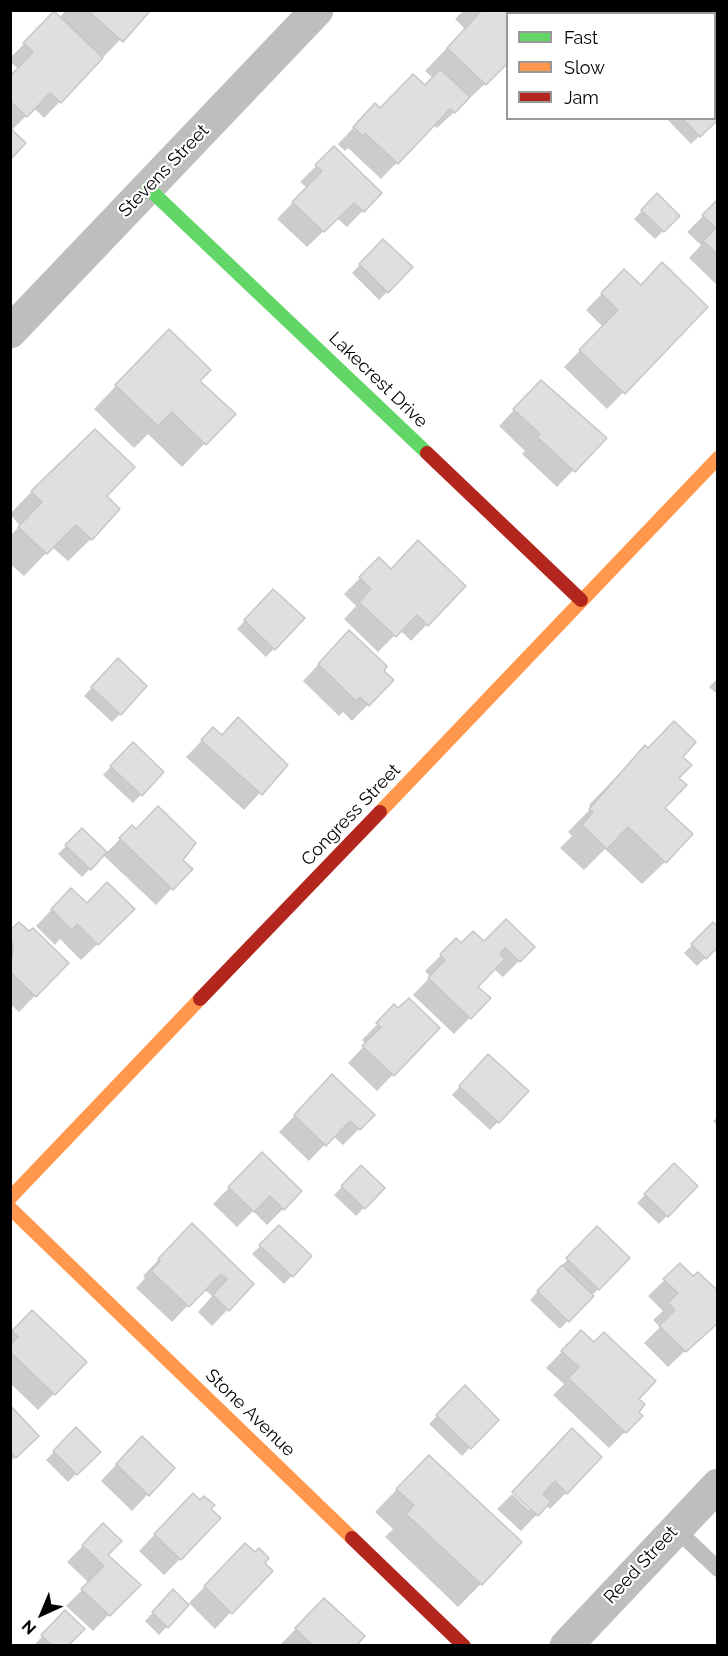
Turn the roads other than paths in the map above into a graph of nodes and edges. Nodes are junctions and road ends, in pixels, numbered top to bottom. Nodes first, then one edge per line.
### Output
1 (317, 10) edge
2 (148, 188) junction
3 (10, 332) edge
4 (717, 458) edge
5 (581, 600) junction
6 (10, 1198) edge
7 (10, 1208) edge
8 (717, 1485) edge
9 (676, 1529) junction
10 (717, 1569) edge
11 (464, 1646) edge
12 (566, 1646) edge

1 - 2 street, Stevens Street
2 - 3 street, Stevens Street
2 - 5 street, Lakecrest Drive
4 - 5 street, Congress Street
5 - 6 street, Congress Street
7 - 11 street, Stone Avenue
8 - 9 street, Reed Street
9 - 10 lane
9 - 12 street, Reed Street

